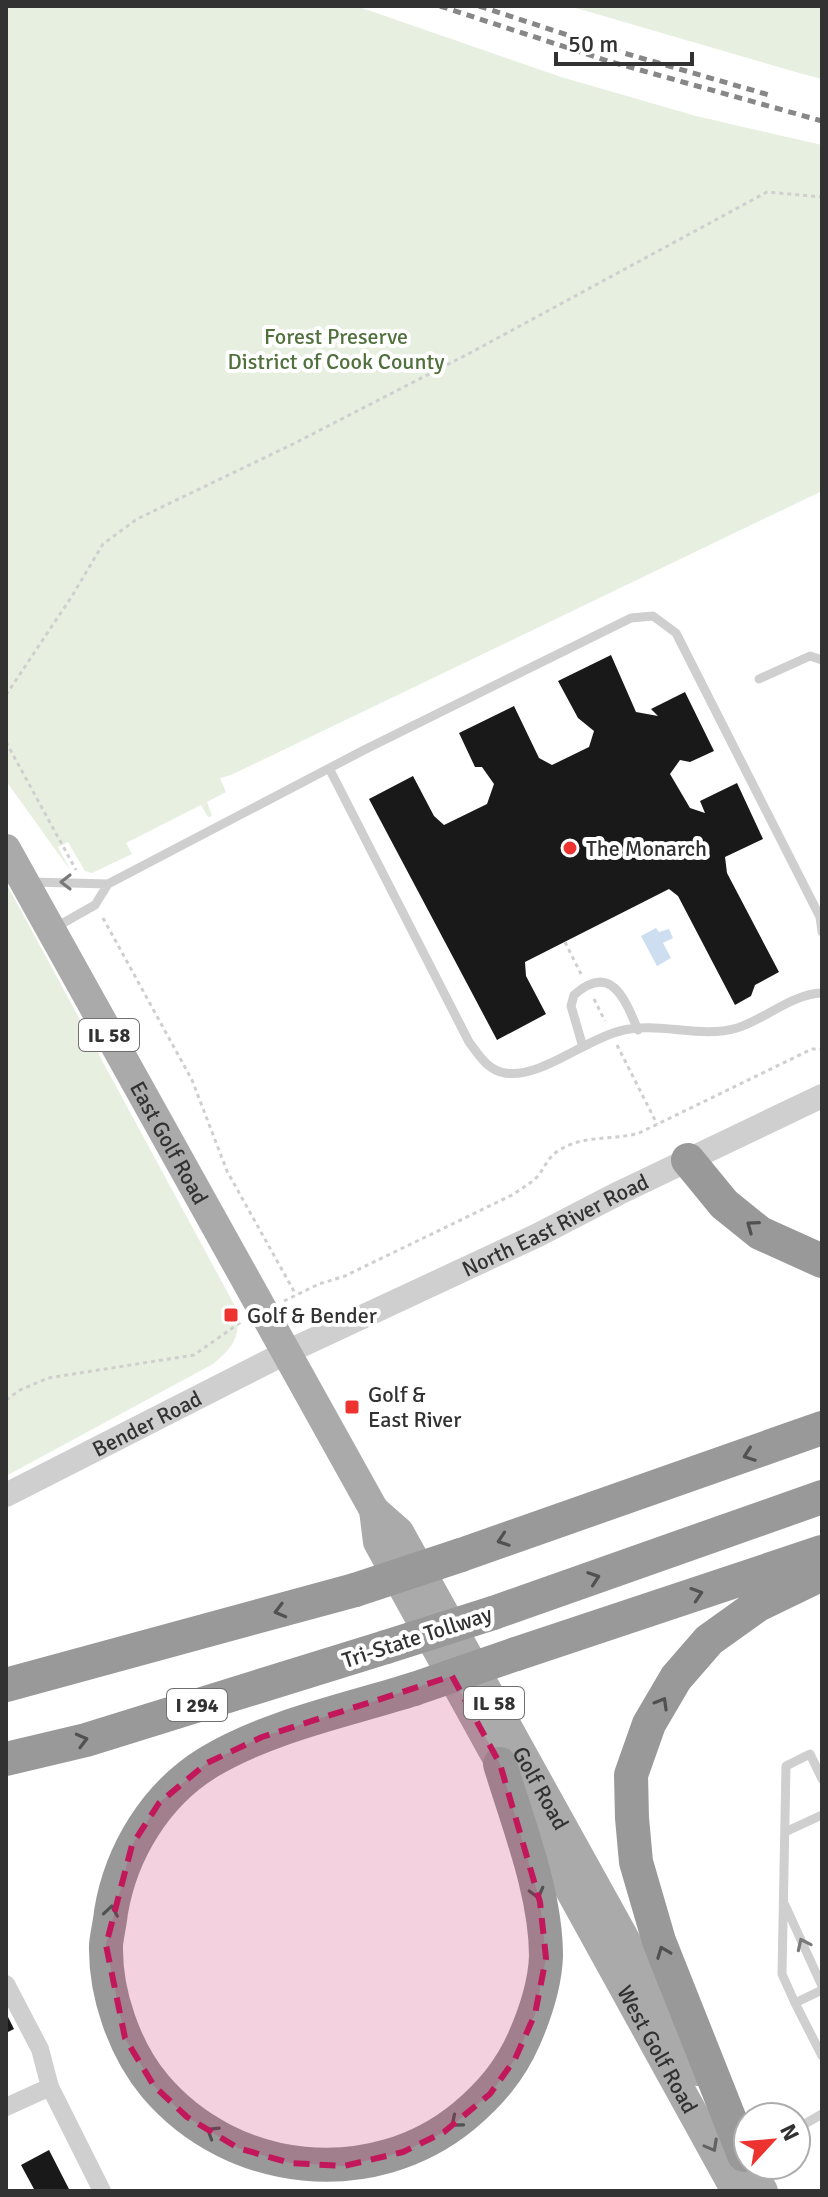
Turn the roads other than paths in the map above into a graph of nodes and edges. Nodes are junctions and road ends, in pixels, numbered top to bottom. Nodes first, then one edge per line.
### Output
1 (822, 660) edge
2 (759, 679) dead end
3 (330, 770) junction
4 (6, 849) edge
5 (23, 882) junction
6 (108, 884) junction
7 (51, 931) junction
8 (822, 932) edge
9 (822, 993) edge
10 (638, 1030) junction
11 (583, 1047) junction
12 (822, 1096) edge
13 (688, 1160) junction
14 (822, 1261) edge
15 (287, 1352) junction
16 (822, 1428) edge
17 (6, 1495) edge
18 (822, 1497) edge
19 (374, 1510) junction
20 (822, 1552) edge
21 (822, 1574) edge
22 (6, 1685) edge
23 (6, 1759) edge
24 (500, 1764) junction
25 (822, 1779) edge
26 (822, 1815) edge
27 (785, 1832) junction
28 (783, 1903) junction
29 (593, 1905) junction
30 (6, 1984) edge
31 (822, 1988) edge
32 (795, 2003) junction
33 (822, 2056) edge
34 (50, 2087) junction
35 (6, 2107) edge
36 (732, 2122) edge
37 (732, 2134) edge
38 (102, 2191) edge
39 (736, 2191) edge

1 - 2 lane
3 - 6 lane
3 - 8 lane
3 - 11 lane
4 - 5 main road, East Golf Road / IL 58
6 -> 5 lane
5 - 7 main road, East Golf Road / IL 58
6 - 7 lane
7 - 15 main road, East Golf Road / IL 58
9 - 10 lane
10 - 11 lane
10 - 11 lane
12 - 13 street, North East River Road
14 -> 13 highway
13 - 15 street, North East River Road
15 - 17 street, Bender Road
15 - 19 main road, Golf Road / IL 58
16 -> 22 highway, bridge
23 -> 18 highway, Tri-State Tollway / I 294, bridge
19 - 24 main road, Golf Road / IL 58
19 - 29 main road, Golf Road / IL 58
24 -> 20 highway, bridge
36 -> 21 highway
24 - 29 main road, Golf Road / IL 58
25 - 27 lane
26 - 27 lane
27 - 28 lane
31 -> 28 lane
28 - 32 lane
29 - 37 main road, West Golf Road / IL 58
29 -> 39 main road, West Golf Road / IL 58
30 - 34 street
31 - 32 lane
32 - 33 lane
34 - 35 street
34 - 38 street

